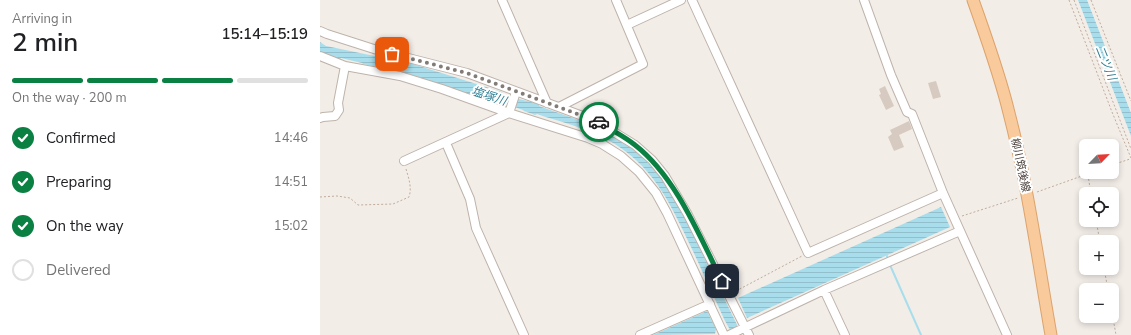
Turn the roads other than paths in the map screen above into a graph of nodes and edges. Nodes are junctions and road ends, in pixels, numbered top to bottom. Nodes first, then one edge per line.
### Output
1 (502, 0) edge
2 (616, 0) edge
3 (692, 0) edge
4 (864, 0) edge
5 (973, 0) edge
6 (675, 1) edge
7 (627, 25) junction
8 (320, 31) edge
9 (320, 56) edge
10 (345, 66) junction
11 (516, 92) junction
12 (547, 103) junction
13 (559, 107) junction
14 (510, 111) junction
15 (320, 118) edge
16 (446, 143) junction
17 (404, 161) road end
18 (943, 193) junction
19 (960, 231) junction
20 (824, 290) junction
21 (710, 304) junction
22 (747, 331) edge
23 (524, 335) edge
24 (640, 335) edge
25 (724, 335) edge
26 (729, 335) edge
27 (845, 335) edge
28 (1007, 335) edge
29 (1051, 335) edge

1 - 12 street
2 - 7 street
3 - 18 street
4 - 18 street
5 - 29 main road, 柳川筑後線
6 - 7 street
7 - 13 street
8 - 11 street
9 - 10 street
10 - 14 street
10 - 15 street
11 - 12 street
11 - 14 street
12 - 13 street
13 - 22 street
14 - 16 street
14 - 21 street
16 - 17 street
16 - 23 street
18 - 19 street
19 - 20 street
19 - 28 street
20 - 22 street
20 - 27 street
21 - 24 street
21 - 25 street
22 - 26 street

